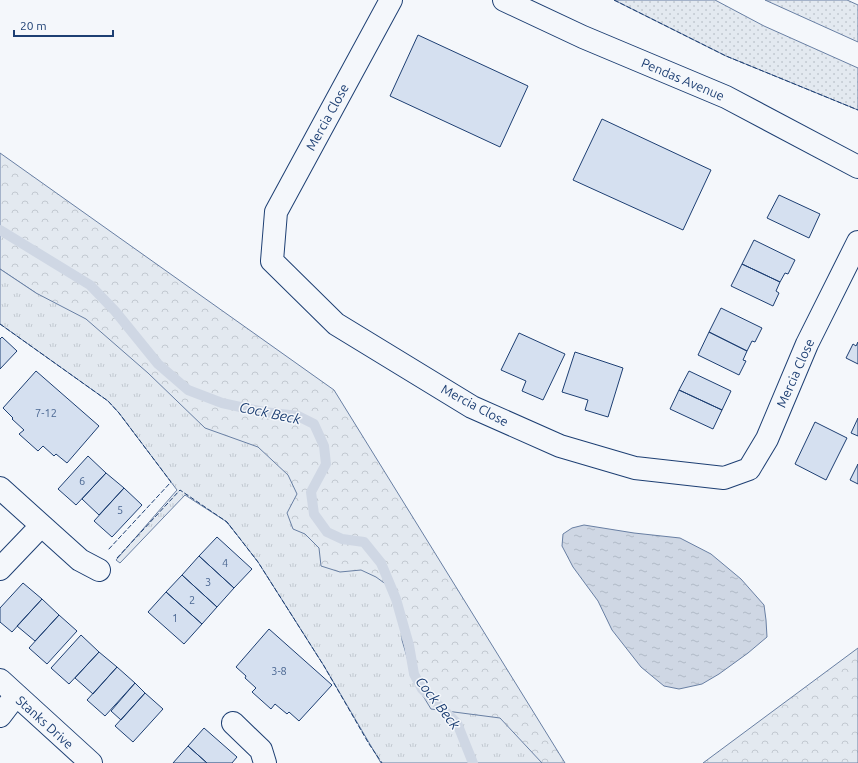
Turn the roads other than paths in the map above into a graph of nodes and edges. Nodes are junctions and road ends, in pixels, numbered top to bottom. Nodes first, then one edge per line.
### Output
1 (392, 0) edge
2 (504, 0) edge
3 (858, 167) edge
4 (858, 242) edge
5 (0, 488) edge
6 (41, 526) junction
7 (0, 569) edge
8 (99, 570) dead end
9 (0, 680) edge
10 (16, 695) junction
11 (0, 716) edge
12 (233, 723) dead end
13 (91, 763) edge
14 (264, 763) edge

1 - 4 street, Mercia Close
2 - 3 street, Pendas Avenue
5 - 6 street
6 - 7 street
6 - 8 street
9 - 10 street, Stanks Drive
10 - 11 street
10 - 13 street, Stanks Drive
12 - 14 street

